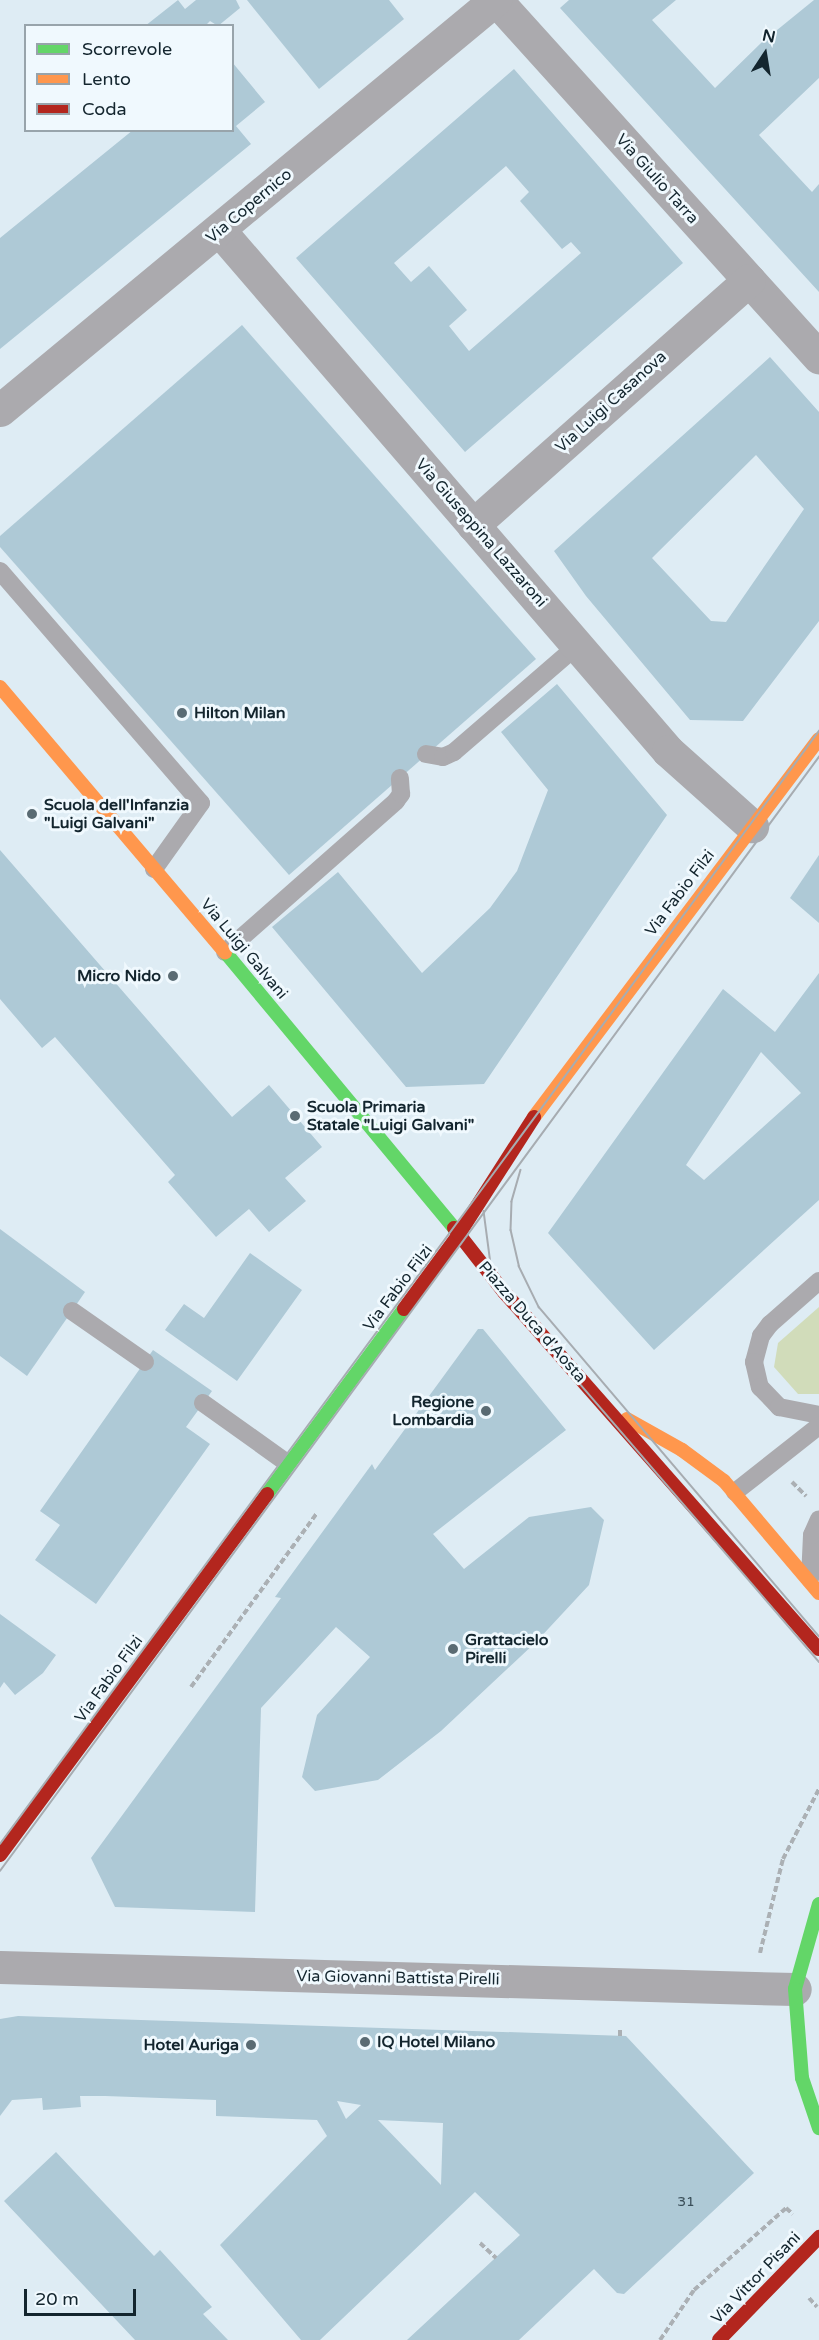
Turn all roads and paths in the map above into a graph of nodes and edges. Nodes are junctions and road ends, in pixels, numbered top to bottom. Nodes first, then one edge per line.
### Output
1 (496, 0) edge
2 (220, 231) junction
3 (749, 280) junction
4 (819, 358) edge
5 (0, 410) edge
6 (473, 525) junction
7 (0, 571) edge
8 (579, 644) junction
9 (0, 687) edge
10 (819, 739) edge
11 (426, 754) dead end
12 (400, 778) dead end
13 (752, 826) junction
14 (154, 869) junction
15 (225, 952) junction
16 (459, 1234) junction
17 (819, 1281) edge
18 (72, 1311) dead end
19 (145, 1362) dead end
20 (203, 1403) dead end
21 (607, 1408) junction
22 (819, 1414) edge
23 (819, 1426) edge
24 (287, 1463) junction
25 (789, 1480) dead end
26 (735, 1492) junction
27 (810, 1501) dead end
28 (317, 1513) dead end
29 (704, 1517) junction
30 (819, 1519) edge
31 (814, 1587) edge
32 (819, 1649) edge
33 (191, 1687) dead end
34 (819, 1789) edge
35 (0, 1855) edge
36 (819, 1904) edge
37 (759, 1955) dead end
38 (0, 1967) edge
39 (795, 1989) junction
40 (819, 2128) edge
41 (786, 2208) dead end
42 (818, 2238) edge
43 (480, 2243) dead end
44 (496, 2258) dead end
45 (660, 2340) edge
46 (719, 2340) edge

1 - 2 street, Via Copernico
1 - 3 street, Via Giulio Tarra
2 - 5 street, Via Copernico
2 - 6 street, Via Giuseppina Lazzaroni
3 - 4 street, Via Giulio Tarra
3 - 6 street, Via Luigi Casanova
6 - 8 street, Via Giuseppina Lazzaroni
7 - 14 lane
8 - 11 lane
8 - 13 street, Via Giuseppina Lazzaroni
9 - 14 street, Via Luigi Galvani
10 - 13 street, Via Fabio Filzi
12 - 15 lane
13 - 16 street, Via Fabio Filzi
14 - 15 street, Via Luigi Galvani
15 - 16 street, Via Luigi Galvani
16 - 21 street, Piazza Duca d'Aosta
16 - 24 street, Via Fabio Filzi
17 - 22 lane
18 - 19 lane
20 - 24 lane
21 - 26 street, Piazza Duca d'Aosta
21 - 29 street, Piazza Duca d'Aosta
23 - 26 lane
24 - 35 street, Via Fabio Filzi
25 - 27 path
26 - 29 street
26 - 31 street, Piazza Duca d'Aosta
28 - 33 path
29 - 32 street, Piazza Duca d'Aosta
30 - 31 lane, Piazza Duca d'Aosta
34 - 37 path
36 - 39 street
38 - 39 street, Via Giovanni Battista Pirelli
39 - 40 street
41 - 45 path
42 - 46 street, Via Vittor Pisani
43 - 44 path

